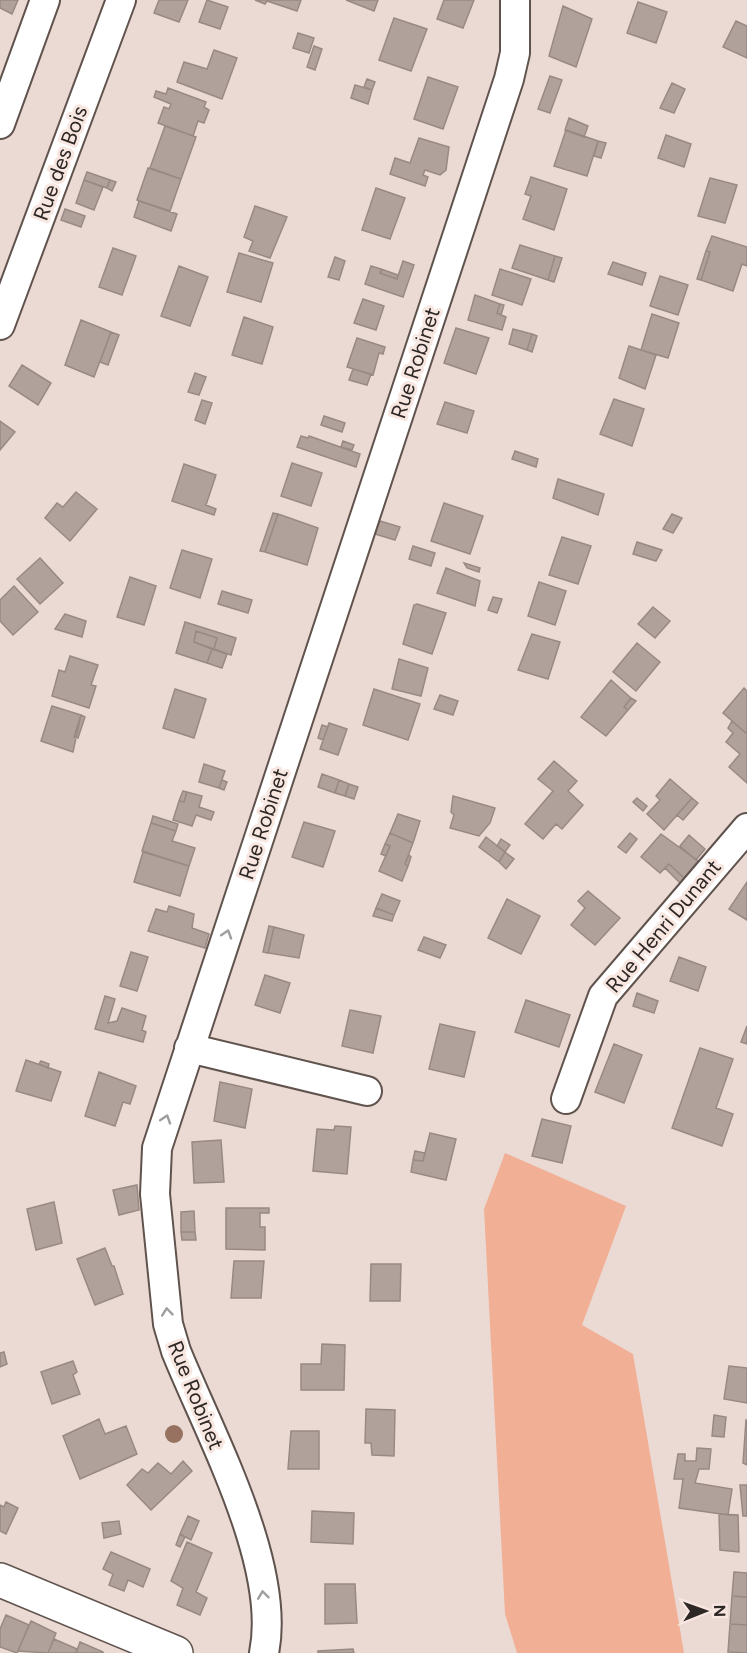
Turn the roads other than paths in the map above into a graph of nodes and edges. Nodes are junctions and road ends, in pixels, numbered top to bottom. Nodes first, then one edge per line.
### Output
1 (45, 0) edge
2 (121, 0) edge
3 (516, 0) edge
4 (0, 123) edge
5 (0, 325) edge
6 (747, 828) edge
7 (189, 1048) junction
8 (367, 1091) dead end
9 (566, 1099) dead end
10 (0, 1580) edge
11 (176, 1653) edge
12 (264, 1653) edge

1 - 4 street
2 - 5 street, Rue des Bois
7 -> 3 street, Rue Robinet
6 - 9 street, Rue Henri Dunant
7 - 8 street
12 -> 7 street, Rue Robinet
10 - 11 street

